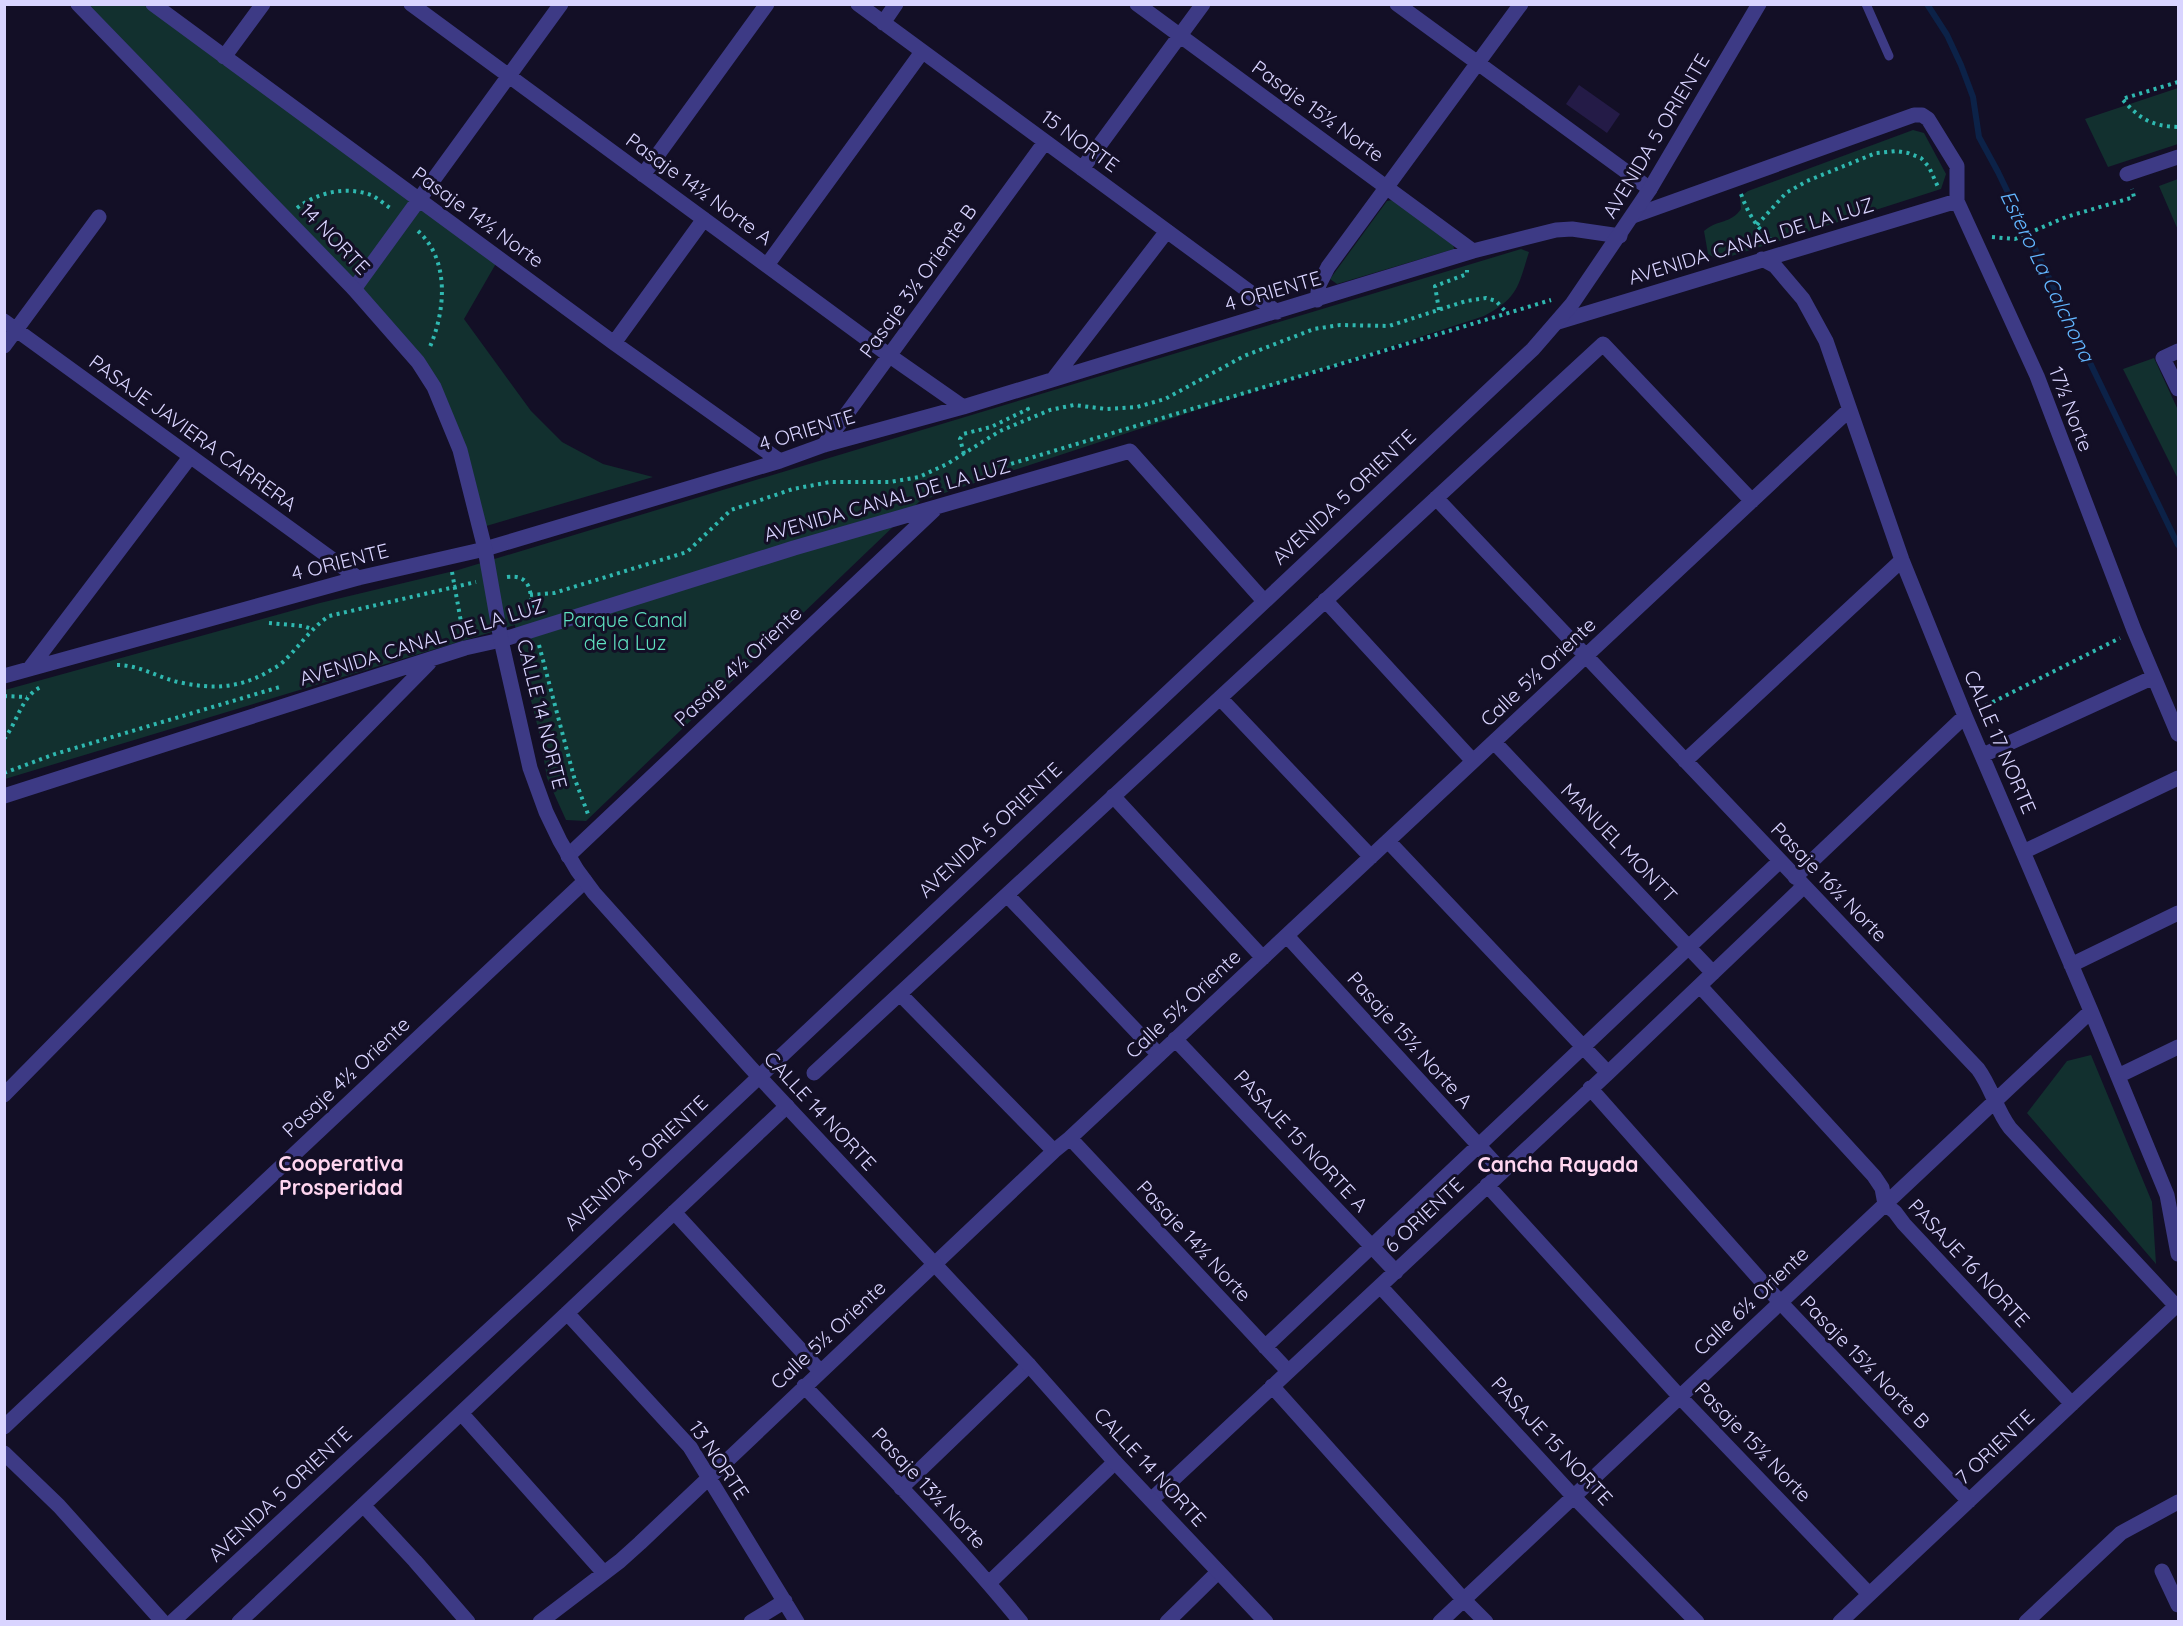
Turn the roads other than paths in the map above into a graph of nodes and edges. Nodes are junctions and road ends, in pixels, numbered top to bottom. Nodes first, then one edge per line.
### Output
1 (78, 4) edge
2 (153, 4) edge
3 (263, 4) edge
4 (411, 4) edge
5 (561, 4) edge
6 (767, 4) edge
7 (858, 4) edge
8 (896, 4) edge
9 (1137, 4) edge
10 (1203, 4) edge
11 (1397, 4) edge
12 (1521, 4) edge
13 (1759, 4) edge
14 (1866, 4) edge
15 (883, 23) junction
16 (1180, 36) junction
17 (922, 52) junction
18 (1889, 56) dead end
19 (224, 57) junction
20 (1478, 63) junction
21 (509, 76) junction
22 (1045, 142) junction
23 (2178, 157) edge
24 (1082, 169) junction
25 (2127, 174) road end
26 (643, 175) junction
27 (1386, 188) junction
28 (1650, 189) junction
29 (419, 200) junction
30 (1951, 203) junction
31 (1633, 216) junction
32 (99, 217) dead end
33 (704, 219) junction
34 (1167, 231) junction
35 (1620, 236) junction
36 (1473, 251) junction
37 (1762, 259) junction
38 (767, 265) junction
39 (354, 289) junction
40 (1317, 300) junction
41 (1278, 312) junction
42 (1558, 322) junction
43 (10, 325) edge
44 (614, 343) junction
45 (4, 346) edge
46 (2178, 351) edge
47 (890, 356) junction
48 (1054, 378) junction
49 (2178, 389) edge
50 (963, 406) junction
51 (1850, 410) junction
52 (824, 445) junction
53 (190, 457) junction
54 (780, 461) junction
55 (1436, 498) junction
56 (1752, 501) junction
57 (937, 507) junction
58 (485, 549) junction
59 (1902, 560) junction
60 (358, 578) junction
61 (1325, 600) junction
62 (1264, 601) junction
63 (501, 640) junction
64 (1586, 656) junction
65 (432, 660) junction
66 (30, 668) junction
67 (4, 676) edge
68 (2154, 677) junction
69 (1220, 698) junction
70 (1965, 716) junction
71 (2178, 734) edge
72 (1494, 742) junction
73 (1983, 755) junction
74 (1473, 761) junction
75 (1685, 761) junction
76 (2178, 778) edge
77 (4, 796) edge
78 (1113, 796) junction
79 (1388, 841) junction
80 (2023, 852) junction
81 (568, 856) junction
82 (1371, 857) junction
83 (1780, 861) junction
84 (585, 881) junction
85 (1800, 881) junction
86 (1007, 895) junction
87 (2178, 913) edge
88 (1287, 936) junction
89 (1689, 947) junction
90 (1263, 958) junction
91 (2071, 965) junction
92 (1713, 973) junction
93 (1700, 986) junction
94 (900, 994) junction
95 (2091, 1011) junction
96 (1175, 1039) junction
97 (1584, 1047) junction
98 (2178, 1047) edge
99 (1159, 1055) junction
100 (814, 1073) dead end
101 (1608, 1073) junction
102 (759, 1076) junction
103 (2118, 1076) junction
104 (1590, 1088) junction
105 (4, 1095) edge
106 (1995, 1101) junction
107 (787, 1106) junction
108 (1070, 1138) junction
109 (1478, 1146) junction
110 (1054, 1151) junction
111 (1502, 1171) junction
112 (1487, 1185) junction
113 (2173, 1192) edge
114 (1885, 1204) junction
115 (674, 1212) junction
116 (1371, 1246) junction
117 (2178, 1254) edge
118 (934, 1265) junction
119 (1396, 1272) junction
120 (1380, 1286) junction
121 (1780, 1302) junction
122 (2177, 1305) edge
123 (567, 1313) junction
124 (1265, 1347) junction
125 (1029, 1365) junction
126 (820, 1371) junction
127 (1288, 1371) junction
128 (804, 1386) junction
129 (1272, 1386) junction
130 (1680, 1396) junction
131 (2072, 1404) junction
132 (461, 1413) junction
133 (4, 1427) edge
134 (4, 1453) edge
135 (1114, 1462) junction
136 (707, 1478) junction
137 (901, 1488) junction
138 (1573, 1497) junction
139 (1151, 1500) junction
140 (1969, 1501) junction
141 (2178, 1502) edge
142 (363, 1505) junction
143 (2162, 1571) dead end
144 (1218, 1572) junction
145 (604, 1573) junction
146 (989, 1583) junction
147 (1869, 1594) junction
148 (1463, 1599) junction
149 (785, 1601) junction
150 (2178, 1605) edge
151 (163, 1622) edge
152 (172, 1622) edge
153 (239, 1622) edge
154 (468, 1622) edge
155 (540, 1622) edge
156 (751, 1622) edge
157 (797, 1622) edge
158 (1021, 1622) edge
159 (1167, 1622) edge
160 (1266, 1622) edge
161 (1440, 1622) edge
162 (1486, 1622) edge
163 (1697, 1622) edge
164 (1840, 1622) edge
165 (2026, 1622) edge

1 - 39 street, 14 NORTE
2 - 19 street, Pasaje 14½ Norte
3 - 19 street
4 - 21 street, Pasaje 14½ Norte A
5 - 21 street
6 - 26 street
7 - 15 street, 15 NORTE
8 - 15 street
9 - 16 street, Pasaje 15½ Norte
10 - 16 street
11 - 20 street
12 - 20 street
13 - 28 street, AVENIDA 5 ORIENTE
14 - 18 lane
15 - 17 street, 15 NORTE
16 - 24 street
16 - 27 street, Pasaje 15½ Norte
17 - 22 street, 15 NORTE
17 - 38 street
19 - 29 street, Pasaje 14½ Norte
20 - 27 street
20 - 28 street
21 - 26 street, Pasaje 14½ Norte A
21 - 29 street
22 - 24 street, 15 NORTE
22 - 47 street, Pasaje 3½ Oriente B
23 - 25 street
24 - 34 street, 15 NORTE
26 - 33 street, Pasaje 14½ Norte A
27 - 36 street, Pasaje 15½ Norte
27 - 40 street
28 - 31 street, AVENIDA 5 ORIENTE
29 - 39 street
29 - 44 street, Pasaje 14½ Norte
30 - 31 street, 17½ Norte
30 - 37 street, AVENIDA CANAL DE LA LUZ
30 - 68 street, 17½ Norte
31 - 35 street, AVENIDA 5 ORIENTE
32 - 43 street
33 - 38 street, Pasaje 14½ Norte A
33 - 44 street
34 - 41 street, 15 NORTE
34 - 48 street
35 - 36 street, 4 ORIENTE
35 - 42 street, AVENIDA 5 ORIENTE
36 - 40 street, 4 ORIENTE
37 - 42 street, AVENIDA CANAL DE LA LUZ
37 - 51 street, CALLE 17 NORTE
38 - 47 street, Pasaje 14½ Norte A
39 - 58 street, 14 NORTE
40 - 41 street, 4 ORIENTE
41 - 48 street, 4 ORIENTE
42 - 62 street, AVENIDA 5 ORIENTE
43 - 45 street
43 - 53 street, PASAJE JAVIERA CARRERA
44 - 54 street, Pasaje 14½ Norte
46 - 49 street
47 - 50 street, Pasaje 14½ Norte A
47 - 52 street, Pasaje 3½ Oriente B
48 - 50 street, 4 ORIENTE
50 - 52 street, 4 ORIENTE
51 - 56 street, Calle 5½ Oriente
51 - 59 street, CALLE 17 NORTE
52 - 54 street, 4 ORIENTE
53 - 60 street, PASAJE JAVIERA CARRERA
53 - 66 street
54 - 58 street, 4 ORIENTE
55 - 56 street
55 - 61 street
55 - 64 street, Pasaje 16½ Norte
56 - 64 street, Calle 5½ Oriente
57 - 62 street, AVENIDA CANAL DE LA LUZ
57 - 63 street, AVENIDA CANAL DE LA LUZ
57 - 81 street, Pasaje 4½ Oriente
58 - 60 street, 4 ORIENTE
58 - 63 street, CALLE 14 NORTE
59 - 70 street, CALLE 17 NORTE
59 - 75 street
60 - 66 street, 4 ORIENTE
61 - 69 street
61 - 74 street
62 - 102 street, AVENIDA 5 ORIENTE
63 - 65 street, AVENIDA CANAL DE LA LUZ
63 - 81 street, CALLE 14 NORTE
64 - 72 street, Calle 5½ Oriente
64 - 75 street, Pasaje 16½ Norte
65 - 77 street, AVENIDA CANAL DE LA LUZ
65 - 105 street
66 - 67 street, 4 ORIENTE
68 - 71 street, 17½ Norte
68 - 73 street
69 - 78 street
69 - 82 street
70 - 73 street, CALLE 17 NORTE
70 - 85 street, 6 ORIENTE
72 - 74 street, Calle 5½ Oriente
72 - 89 street, MANUEL MONTT
73 - 80 street, CALLE 17 NORTE
74 - 79 street, Calle 5½ Oriente
75 - 83 street, Pasaje 16½ Norte
76 - 80 street
78 - 86 street
78 - 90 street
79 - 82 street, Calle 5½ Oriente
79 - 97 street
80 - 91 street, CALLE 17 NORTE
81 - 84 street, CALLE 14 NORTE
82 - 88 street, Calle 5½ Oriente
83 - 85 street, Pasaje 16½ Norte
83 - 89 street, 6 ORIENTE
84 - 102 street, CALLE 14 NORTE
84 - 133 street, Pasaje 4½ Oriente
85 - 92 street, 6 ORIENTE
85 - 106 street, Pasaje 16½ Norte
86 - 94 street
86 - 99 street
87 - 91 street
88 - 90 street, Calle 5½ Oriente
88 - 109 street, Pasaje 15½ Norte A
89 - 92 street, MANUEL MONTT
89 - 97 street, 6 ORIENTE
90 - 96 street, Calle 5½ Oriente
91 - 95 street, CALLE 17 NORTE
92 - 93 street, 6 ORIENTE
93 - 101 street, 6 ORIENTE
93 - 114 street, PASAJE 16 NORTE
94 - 100 street
94 - 110 street
95 - 103 street, CALLE 17 NORTE
95 - 106 street, Calle 6½ Oriente
96 - 99 street, Calle 5½ Oriente
96 - 116 street, PASAJE 15 NORTE A
97 - 101 street
97 - 109 street, 6 ORIENTE
98 - 103 street
99 - 108 street, Calle 5½ Oriente
101 - 104 street, 6 ORIENTE
102 - 107 street, CALLE 14 NORTE
102 - 152 street, AVENIDA 5 ORIENTE
103 - 113 street, CALLE 17 NORTE
104 - 111 street, 6 ORIENTE
104 - 121 street, Pasaje 15½ Norte B
106 - 114 street, Calle 6½ Oriente
106 - 122 street, Pasaje 16½ Norte
107 - 115 street
107 - 118 street, CALLE 14 NORTE
108 - 110 street, Calle 5½ Oriente
108 - 124 street, Pasaje 14½ Norte
109 - 111 street, Pasaje 15½ Norte A
109 - 116 street, 6 ORIENTE
110 - 118 street, Calle 5½ Oriente
111 - 112 street, 6 ORIENTE
112 - 119 street, 6 ORIENTE
112 - 130 street, Pasaje 15½ Norte
113 - 117 street, CALLE 17 NORTE
114 - 121 street, Calle 6½ Oriente
114 - 131 street, PASAJE 16 NORTE
115 - 123 street
115 - 126 street
116 - 119 street, PASAJE 15 NORTE A
116 - 124 street, 6 ORIENTE
118 - 125 street, CALLE 14 NORTE
118 - 126 street, Calle 5½ Oriente
119 - 120 street, 6 ORIENTE
120 - 127 street, 6 ORIENTE
120 - 138 street, PASAJE 15 NORTE
121 - 130 street, Calle 6½ Oriente
121 - 140 street, Pasaje 15½ Norte B
122 - 131 street, 7 ORIENTE
123 - 132 street
123 - 136 street, 13 NORTE
124 - 127 street, Pasaje 14½ Norte
125 - 135 street, CALLE 14 NORTE
125 - 137 street
126 - 128 street, Calle 5½ Oriente
127 - 129 street, 6 ORIENTE
128 - 136 street, Calle 5½ Oriente
128 - 137 street, Pasaje 13½ Norte
129 - 139 street, 6 ORIENTE
129 - 148 street
130 - 138 street, Calle 6½ Oriente
130 - 147 street, Pasaje 15½ Norte
131 - 140 street, 7 ORIENTE
132 - 142 street
132 - 145 street
134 - 151 street
135 - 139 street, CALLE 14 NORTE
135 - 146 street
136 - 145 street, Calle 5½ Oriente
136 - 149 street, 13 NORTE
137 - 146 street, Pasaje 13½ Norte
138 - 148 street, Calle 6½ Oriente
138 - 163 street, PASAJE 15 NORTE
139 - 144 street, CALLE 14 NORTE
140 - 147 street, 7 ORIENTE
141 - 165 street
142 - 153 street
142 - 154 street
143 - 150 street
144 - 159 street
144 - 160 street, CALLE 14 NORTE
145 - 155 street, Calle 5½ Oriente
146 - 158 street, Pasaje 13½ Norte
147 - 164 street, 7 ORIENTE
148 - 161 street, Calle 6½ Oriente
148 - 162 street
149 - 156 street
149 - 157 street, 13 NORTE

